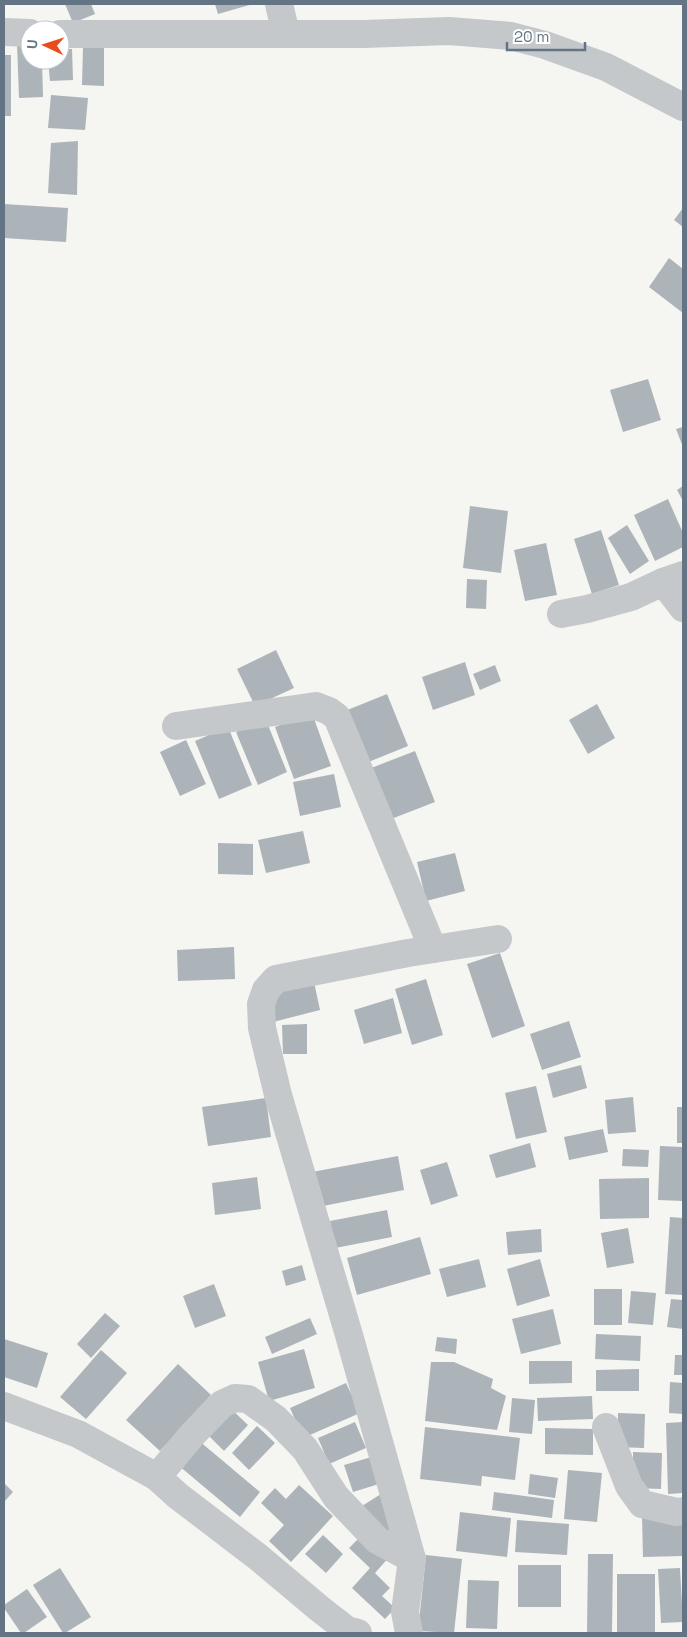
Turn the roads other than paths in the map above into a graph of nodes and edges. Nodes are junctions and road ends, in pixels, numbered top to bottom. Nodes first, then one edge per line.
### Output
1 (279, 4) edge
2 (4, 32) edge
3 (20, 33) edge
4 (70, 34) edge
5 (286, 34) junction
6 (683, 108) edge
7 (673, 578) edge
8 (683, 608) edge
9 (561, 614) dead end
10 (176, 726) dead end
11 (498, 939) dead end
12 (433, 949) junction
13 (4, 1406) edge
14 (606, 1427) dead end
15 (157, 1477) junction
16 (683, 1511) edge
17 (412, 1559) junction
18 (349, 1632) edge
19 (409, 1633) edge

1 - 5 street
2 - 3 street
4 - 5 street
5 - 6 street
7 - 8 street
7 - 9 street
10 - 12 street
11 - 12 street
12 - 17 street
13 - 15 street
14 - 16 street
15 - 17 street
15 - 18 street
17 - 19 street

